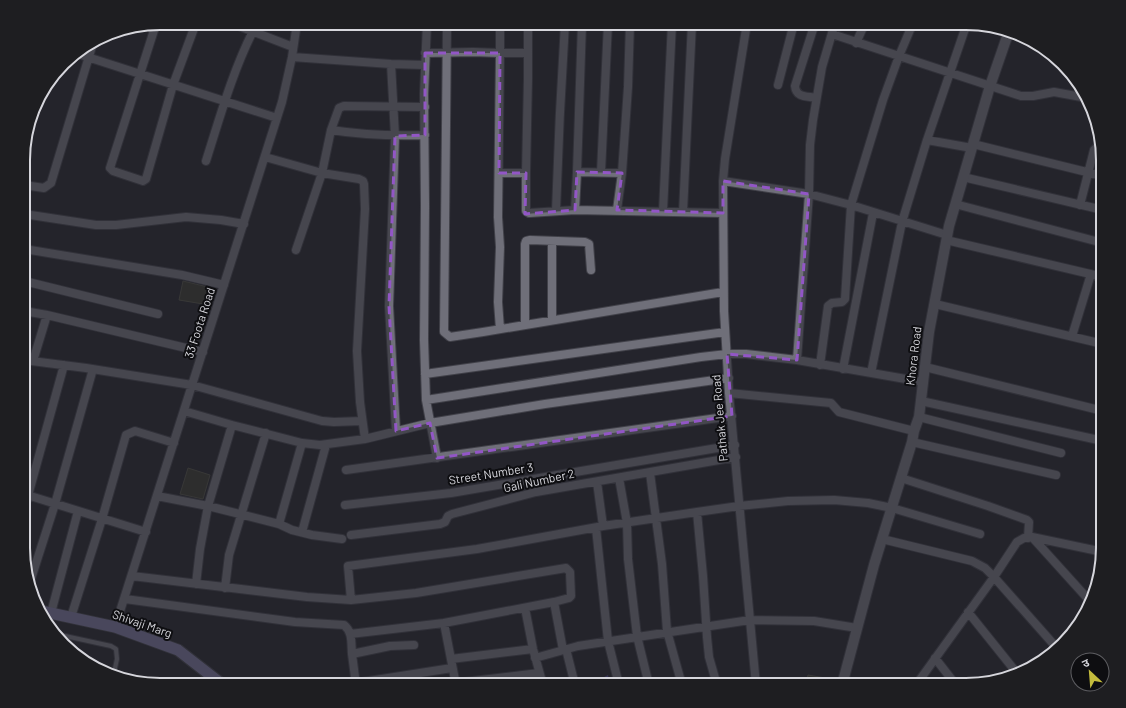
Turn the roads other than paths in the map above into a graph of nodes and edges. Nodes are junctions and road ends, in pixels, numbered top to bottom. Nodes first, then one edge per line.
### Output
1 (154, 30) edge
2 (193, 30) edge
3 (296, 30) edge
4 (427, 30) edge
5 (447, 30) edge
6 (500, 30) edge
7 (528, 30) edge
8 (564, 30) edge
9 (582, 30) edge
10 (608, 30) edge
11 (630, 30) edge
12 (672, 30) edge
13 (692, 30) edge
14 (746, 30) edge
15 (792, 30) edge
16 (813, 30) edge
17 (833, 30) edge
18 (862, 30) edge
19 (910, 30) edge
20 (965, 30) edge
21 (253, 31) joint
22 (832, 34) junction
23 (1007, 37) edge
24 (856, 43) junction
25 (293, 47) junction
26 (90, 51) edge
27 (425, 53) junction
28 (446, 53) junction
29 (500, 53) junction
30 (528, 53) junction
31 (83, 55) edge
32 (899, 56) junction
33 (88, 57) junction
34 (292, 57) junction
35 (391, 64) junction
36 (424, 65) junction
37 (950, 73) junction
38 (139, 74) junction
39 (173, 85) junction
40 (778, 85) dead end
41 (990, 86) junction
42 (1080, 97) edge
43 (816, 98) junction
44 (225, 101) junction
45 (393, 106) junction
46 (425, 107) junction
47 (277, 118) junction
48 (331, 130) junction
49 (425, 135) junction
50 (395, 136) junction
51 (927, 140) junction
52 (972, 146) junction
53 (1096, 148) edge
54 (265, 157) junction
55 (206, 161) dead end
56 (577, 172) junction
57 (602, 172) junction
58 (1088, 172) junction
59 (322, 173) junction
60 (499, 173) junction
61 (526, 173) junction
62 (622, 173) junction
63 (1096, 174) edge
64 (963, 177) junction
65 (723, 181) junction
66 (30, 186) edge
67 (810, 194) junction
68 (955, 204) junction
69 (851, 205) junction
70 (1080, 205) junction
71 (1096, 208) edge
72 (575, 210) junction
73 (616, 210) junction
74 (556, 211) junction
75 (663, 211) junction
76 (683, 212) junction
77 (723, 213) junction
78 (873, 213) junction
79 (30, 215) edge
80 (902, 222) junction
81 (244, 224) junction
82 (947, 238) junction
83 (552, 241) junction
84 (1096, 241) edge
85 (30, 250) edge
86 (296, 250) dead end
87 (591, 270) dead end
88 (1091, 274) junction
89 (1096, 275) edge
90 (30, 282) edge
91 (224, 285) junction
92 (723, 292) junction
93 (934, 304) junction
94 (30, 312) edge
95 (158, 314) dead end
96 (47, 315) junction
97 (552, 319) junction
98 (525, 324) junction
99 (500, 329) junction
100 (725, 332) junction
101 (1072, 336) junction
102 (1096, 342) edge
103 (203, 352) junction
104 (727, 354) junction
105 (30, 355) edge
106 (30, 360) edge
107 (797, 360) junction
108 (64, 365) junction
109 (820, 365) junction
110 (925, 367) junction
111 (93, 369) junction
112 (843, 369) junction
113 (871, 373) junction
114 (425, 374) junction
115 (729, 378) junction
116 (923, 382) junction
117 (192, 385) junction
118 (729, 393) junction
119 (426, 400) junction
120 (921, 401) junction
121 (1096, 409) edge
122 (184, 410) junction
123 (732, 416) junction
124 (919, 417) junction
125 (362, 421) junction
126 (430, 423) junction
127 (232, 425) junction
128 (396, 431) junction
129 (914, 431) junction
130 (266, 434) junction
131 (1096, 438) edge
132 (365, 439) junction
133 (174, 442) junction
134 (302, 442) junction
135 (912, 442) junction
136 (326, 445) junction
137 (735, 445) junction
138 (1061, 452) dead end
139 (437, 458) junction
140 (736, 458) junction
141 (346, 470) dead end
142 (650, 473) junction
143 (1056, 475) dead end
144 (618, 478) junction
145 (901, 478) junction
146 (30, 480) edge
147 (597, 482) junction
148 (30, 495) edge
149 (157, 496) junction
150 (55, 504) junction
151 (345, 505) dead end
152 (208, 506) junction
153 (739, 506) junction
154 (892, 508) junction
155 (78, 512) junction
156 (697, 512) junction
157 (241, 515) junction
158 (657, 518) junction
159 (102, 519) junction
160 (626, 523) junction
161 (279, 524) junction
162 (600, 527) junction
163 (146, 532) junction
164 (302, 532) junction
165 (980, 534) dead end
166 (351, 535) dead end
167 (1030, 537) junction
168 (342, 539) dead end
169 (882, 539) junction
170 (1096, 551) edge
171 (33, 574) edge
172 (132, 576) junction
173 (994, 577) junction
174 (196, 584) junction
175 (225, 588) junction
176 (1086, 597) edge
177 (124, 599) junction
178 (351, 600) junction
179 (554, 602) junction
180 (525, 608) junction
181 (46, 612) edge
182 (47, 612) edge
183 (968, 612) junction
184 (71, 617) junction
185 (750, 620) junction
186 (444, 623) junction
187 (706, 626) junction
188 (115, 627) junction
189 (857, 628) junction
190 (667, 631) junction
191 (350, 634) junction
192 (64, 636) edge
193 (637, 636) junction
194 (608, 641) junction
195 (1053, 644) edge
196 (414, 645) dead end
197 (533, 649) junction
198 (565, 650) junction
199 (352, 654) junction
200 (535, 658) junction
201 (935, 658) junction
202 (450, 660) junction
203 (452, 668) junction
204 (1014, 669) edge
205 (115, 670) edge
206 (214, 678) edge
207 (355, 678) edge
208 (392, 678) edge
209 (454, 678) edge
210 (541, 678) edge
211 (573, 678) edge
212 (617, 678) edge
213 (646, 678) edge
214 (680, 678) edge
215 (715, 678) edge
216 (755, 678) edge
217 (844, 678) edge
218 (921, 678) edge
219 (951, 678) edge

1 - 38 street
2 - 39 street
3 - 25 street, 33 Foota Road
4 - 27 street
5 - 28 street
6 - 29 street
7 - 30 street
8 - 74 street
9 - 56 street
10 - 57 street
11 - 62 street
12 - 75 street
13 - 76 street
14 - 65 street, Pathak Jee Road
15 - 40 street
16 - 43 street
17 - 22 street
18 - 24 street
19 - 32 street
20 - 37 street
21 - 25 street
21 - 44 street
22 - 24 street
22 - 43 street
23 - 41 street, Khora Road
24 - 32 street
25 - 34 street, 33 Foota Road
26 - 33 street
27 - 28 street
27 - 36 street
28 - 29 street
28 - 99 street
29 - 30 street
29 - 60 street
30 - 61 street
31 - 33 street
32 - 37 street
32 - 69 street
33 - 38 street
33 - 66 street
34 - 35 street
34 - 47 street, 33 Foota Road
35 - 36 street
35 - 45 street
36 - 46 street
37 - 41 street
37 - 51 street
38 - 39 street
38 - 39 street
39 - 44 street
41 - 42 street
41 - 52 street, Khora Road
43 - 67 street
44 - 47 street
44 - 55 street
45 - 46 street
45 - 48 street
45 - 50 street
46 - 49 street
47 - 54 street, 33 Foota Road
48 - 50 street
48 - 59 street
49 - 50 street
49 - 114 street
50 - 128 street
51 - 52 street
51 - 80 street
52 - 58 street
52 - 64 street, Khora Road
53 - 58 street
54 - 59 street
54 - 81 street, 33 Foota Road
56 - 57 street
56 - 72 street
57 - 62 street
58 - 63 street
58 - 70 street
59 - 86 street
59 - 125 street
60 - 61 street
60 - 99 street
61 - 74 street
62 - 73 street
64 - 68 street, Khora Road
64 - 70 street
65 - 67 street
65 - 77 street, Pathak Jee Road
67 - 69 street
67 - 107 street
68 - 82 street, Khora Road
68 - 84 street
69 - 78 street
69 - 109 street
70 - 71 street
72 - 73 street
72 - 74 street
73 - 75 street
75 - 76 street
76 - 77 street
77 - 92 street, Pathak Jee Road
78 - 80 street
78 - 112 street
79 - 81 street
80 - 82 street
80 - 113 street
81 - 91 street, 33 Foota Road
82 - 88 street
82 - 93 street, Khora Road
83 - 87 street
83 - 97 street
83 - 98 street
85 - 91 street
88 - 89 street
88 - 101 street
90 - 95 street
91 - 103 street, 33 Foota Road
92 - 97 street
92 - 100 street, Pathak Jee Road
93 - 101 street
93 - 110 street, Khora Road
94 - 96 street
96 - 103 street
96 - 105 street
97 - 98 street
98 - 99 street
100 - 104 street, Pathak Jee Road
100 - 114 street
101 - 102 street
103 - 117 street, 33 Foota Road
104 - 107 street
104 - 115 street, Pathak Jee Road
104 - 119 street
106 - 108 street
107 - 109 street
108 - 111 street
108 - 146 street
109 - 112 street
110 - 116 street, Khora Road
110 - 121 street
111 - 117 street
111 - 150 street
112 - 113 street
113 - 116 street
114 - 119 street
115 - 118 street, Pathak Jee Road
115 - 126 street
116 - 120 street, Khora Road
117 - 122 street, 33 Foota Road
117 - 125 street
118 - 123 street, Pathak Jee Road
118 - 129 street
119 - 126 street
120 - 124 street, Khora Road
120 - 131 street
122 - 127 street
122 - 133 street, 33 Foota Road
123 - 137 street, Pathak Jee Road
123 - 139 street
124 - 129 street, Khora Road
124 - 138 street
125 - 132 street
126 - 128 street
126 - 139 street
127 - 130 street
127 - 152 street
128 - 132 street
129 - 135 street, Khora Road
130 - 134 street
130 - 157 street
132 - 136 street
133 - 149 street, 33 Foota Road
133 - 159 street
134 - 136 street
134 - 161 street
135 - 143 street
135 - 145 street, Khora Road
136 - 164 street
137 - 140 street, Pathak Jee Road
137 - 151 street, Street Number 3
139 - 141 street
140 - 142 street, Gali Number 2
140 - 153 street, Pathak Jee Road
142 - 144 street, Gali Number 2
142 - 158 street
144 - 147 street, Gali Number 2
144 - 160 street
145 - 154 street, Khora Road
145 - 167 street
147 - 162 street
147 - 166 street, Gali Number 2
148 - 150 street
149 - 152 street
149 - 163 street, 33 Foota Road
150 - 155 street
150 - 171 street
152 - 157 street
152 - 174 street
153 - 154 street
153 - 156 street
153 - 185 street, Pathak Jee Road
154 - 165 street
154 - 169 street, Khora Road
155 - 159 street
155 - 181 street
156 - 158 street
156 - 187 street
157 - 161 street
157 - 175 street
158 - 160 street
158 - 190 street
159 - 163 street
159 - 184 street
160 - 162 street
160 - 193 street
161 - 164 street
162 - 178 street
162 - 194 street
163 - 172 street, 33 Foota Road
164 - 168 street
167 - 170 street
167 - 173 street
167 - 176 street
169 - 173 street
169 - 189 street, Khora Road
172 - 174 street
172 - 177 street, 33 Foota Road
173 - 183 street
173 - 195 street
174 - 175 street
175 - 178 street
177 - 188 street, 33 Foota Road
177 - 191 street
178 - 179 street
179 - 180 street
179 - 198 street
180 - 186 street
180 - 197 street
182 - 184 main road, Shivaji Marg
183 - 201 street
183 - 204 street
184 - 188 main road, Shivaji Marg
185 - 187 street
185 - 189 street
185 - 216 street, Pathak Jee Road
186 - 191 street
186 - 202 street
187 - 190 street
187 - 215 street
188 - 206 main road, Shivaji Marg
189 - 217 street, Khora Road
190 - 193 street
190 - 214 street
191 - 199 street
192 - 205 lane
193 - 194 street
193 - 213 street
194 - 198 street
194 - 212 street
196 - 199 street
197 - 200 street
197 - 202 street
198 - 200 street
198 - 211 street
199 - 207 street
200 - 210 street
201 - 218 street
201 - 219 street
202 - 203 street
203 - 208 street
203 - 209 street

